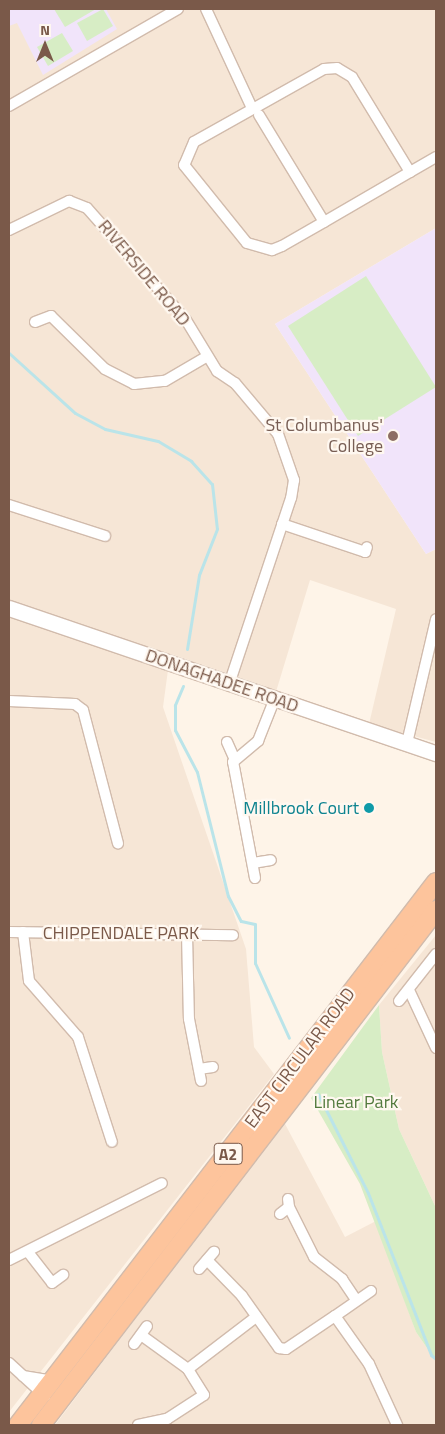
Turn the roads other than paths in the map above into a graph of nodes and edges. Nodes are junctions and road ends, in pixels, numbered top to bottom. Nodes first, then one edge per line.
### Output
1 (178, 9) edge
2 (206, 9) edge
3 (9, 106) edge
4 (255, 112) junction
5 (436, 157) edge
6 (410, 172) junction
7 (324, 222) junction
8 (9, 230) edge
9 (35, 322) dead end
10 (206, 357) junction
11 (9, 504) edge
12 (282, 524) junction
13 (105, 536) dead end
14 (367, 547) dead end
15 (9, 608) edge
16 (436, 619) edge
17 (432, 654) edge
18 (230, 684) junction
19 (275, 698) junction
20 (9, 701) edge
21 (227, 742) dead end
22 (407, 743) junction
23 (436, 753) edge
24 (234, 758) junction
25 (118, 843) dead end
26 (271, 860) dead end
27 (253, 863) junction
28 (256, 878) dead end
29 (436, 882) edge
30 (436, 910) edge
31 (9, 932) edge
32 (23, 932) junction
33 (188, 934) junction
34 (233, 935) dead end
35 (436, 954) edge
36 (408, 990) junction
37 (399, 1001) dead end
38 (436, 1048) edge
39 (213, 1067) dead end
40 (199, 1069) junction
41 (201, 1081) dead end
42 (112, 1142) dead end
43 (162, 1183) dead end
44 (286, 1207) dead end
45 (28, 1252) junction
46 (214, 1252) dead end
47 (9, 1260) edge
48 (206, 1260) junction
49 (199, 1268) dead end
50 (63, 1275) dead end
51 (371, 1291) dead end
52 (356, 1300) junction
53 (335, 1316) junction
54 (256, 1317) junction
55 (147, 1326) dead end
56 (9, 1363) edge
57 (188, 1369) junction
58 (23, 1376) junction
59 (51, 1393) junction
60 (18, 1425) edge
61 (40, 1425) edge
62 (138, 1425) edge
63 (397, 1425) edge

1 - 3 street
2 - 4 street
4 - 6 street
4 - 7 street
4 - 7 street
5 - 6 street
6 - 7 street
8 - 10 street, RIVERSIDE ROAD
9 - 10 street
10 - 12 street, RIVERSIDE ROAD
11 - 13 street
12 - 14 street
12 - 18 street, RIVERSIDE ROAD
15 - 18 main road, DONAGHADEE ROAD
16 - 17 street
17 - 22 street
18 - 19 main road, DONAGHADEE ROAD
19 - 22 main road, DONAGHADEE ROAD
19 - 24 street
20 - 25 street
21 - 24 street
22 - 23 main road, DONAGHADEE ROAD
24 - 27 street
26 - 27 street
27 - 28 street
29 - 59 highway, EAST CIRCULAR ROAD / A2
30 - 59 highway, EAST CIRCULAR ROAD / A2
31 - 32 street, CHIPPENDALE PARK
32 - 33 street, CHIPPENDALE PARK
32 - 42 street
33 - 34 street, CHIPPENDALE PARK
33 - 40 street
35 - 36 street
36 - 37 street
36 - 38 street
39 - 40 street
40 - 41 street
43 - 45 street
44 - 52 street
45 - 47 street
45 - 50 street
46 - 48 street
48 - 49 street
48 - 54 street
51 - 52 street
52 - 53 street
53 - 54 street
53 - 63 street
54 - 57 street
55 - 57 street
56 - 58 street
57 - 62 street
58 - 59 street
58 - 59 street
59 - 60 highway, EAST CIRCULAR ROAD / A2
59 - 61 highway, EAST CIRCULAR ROAD / A2

